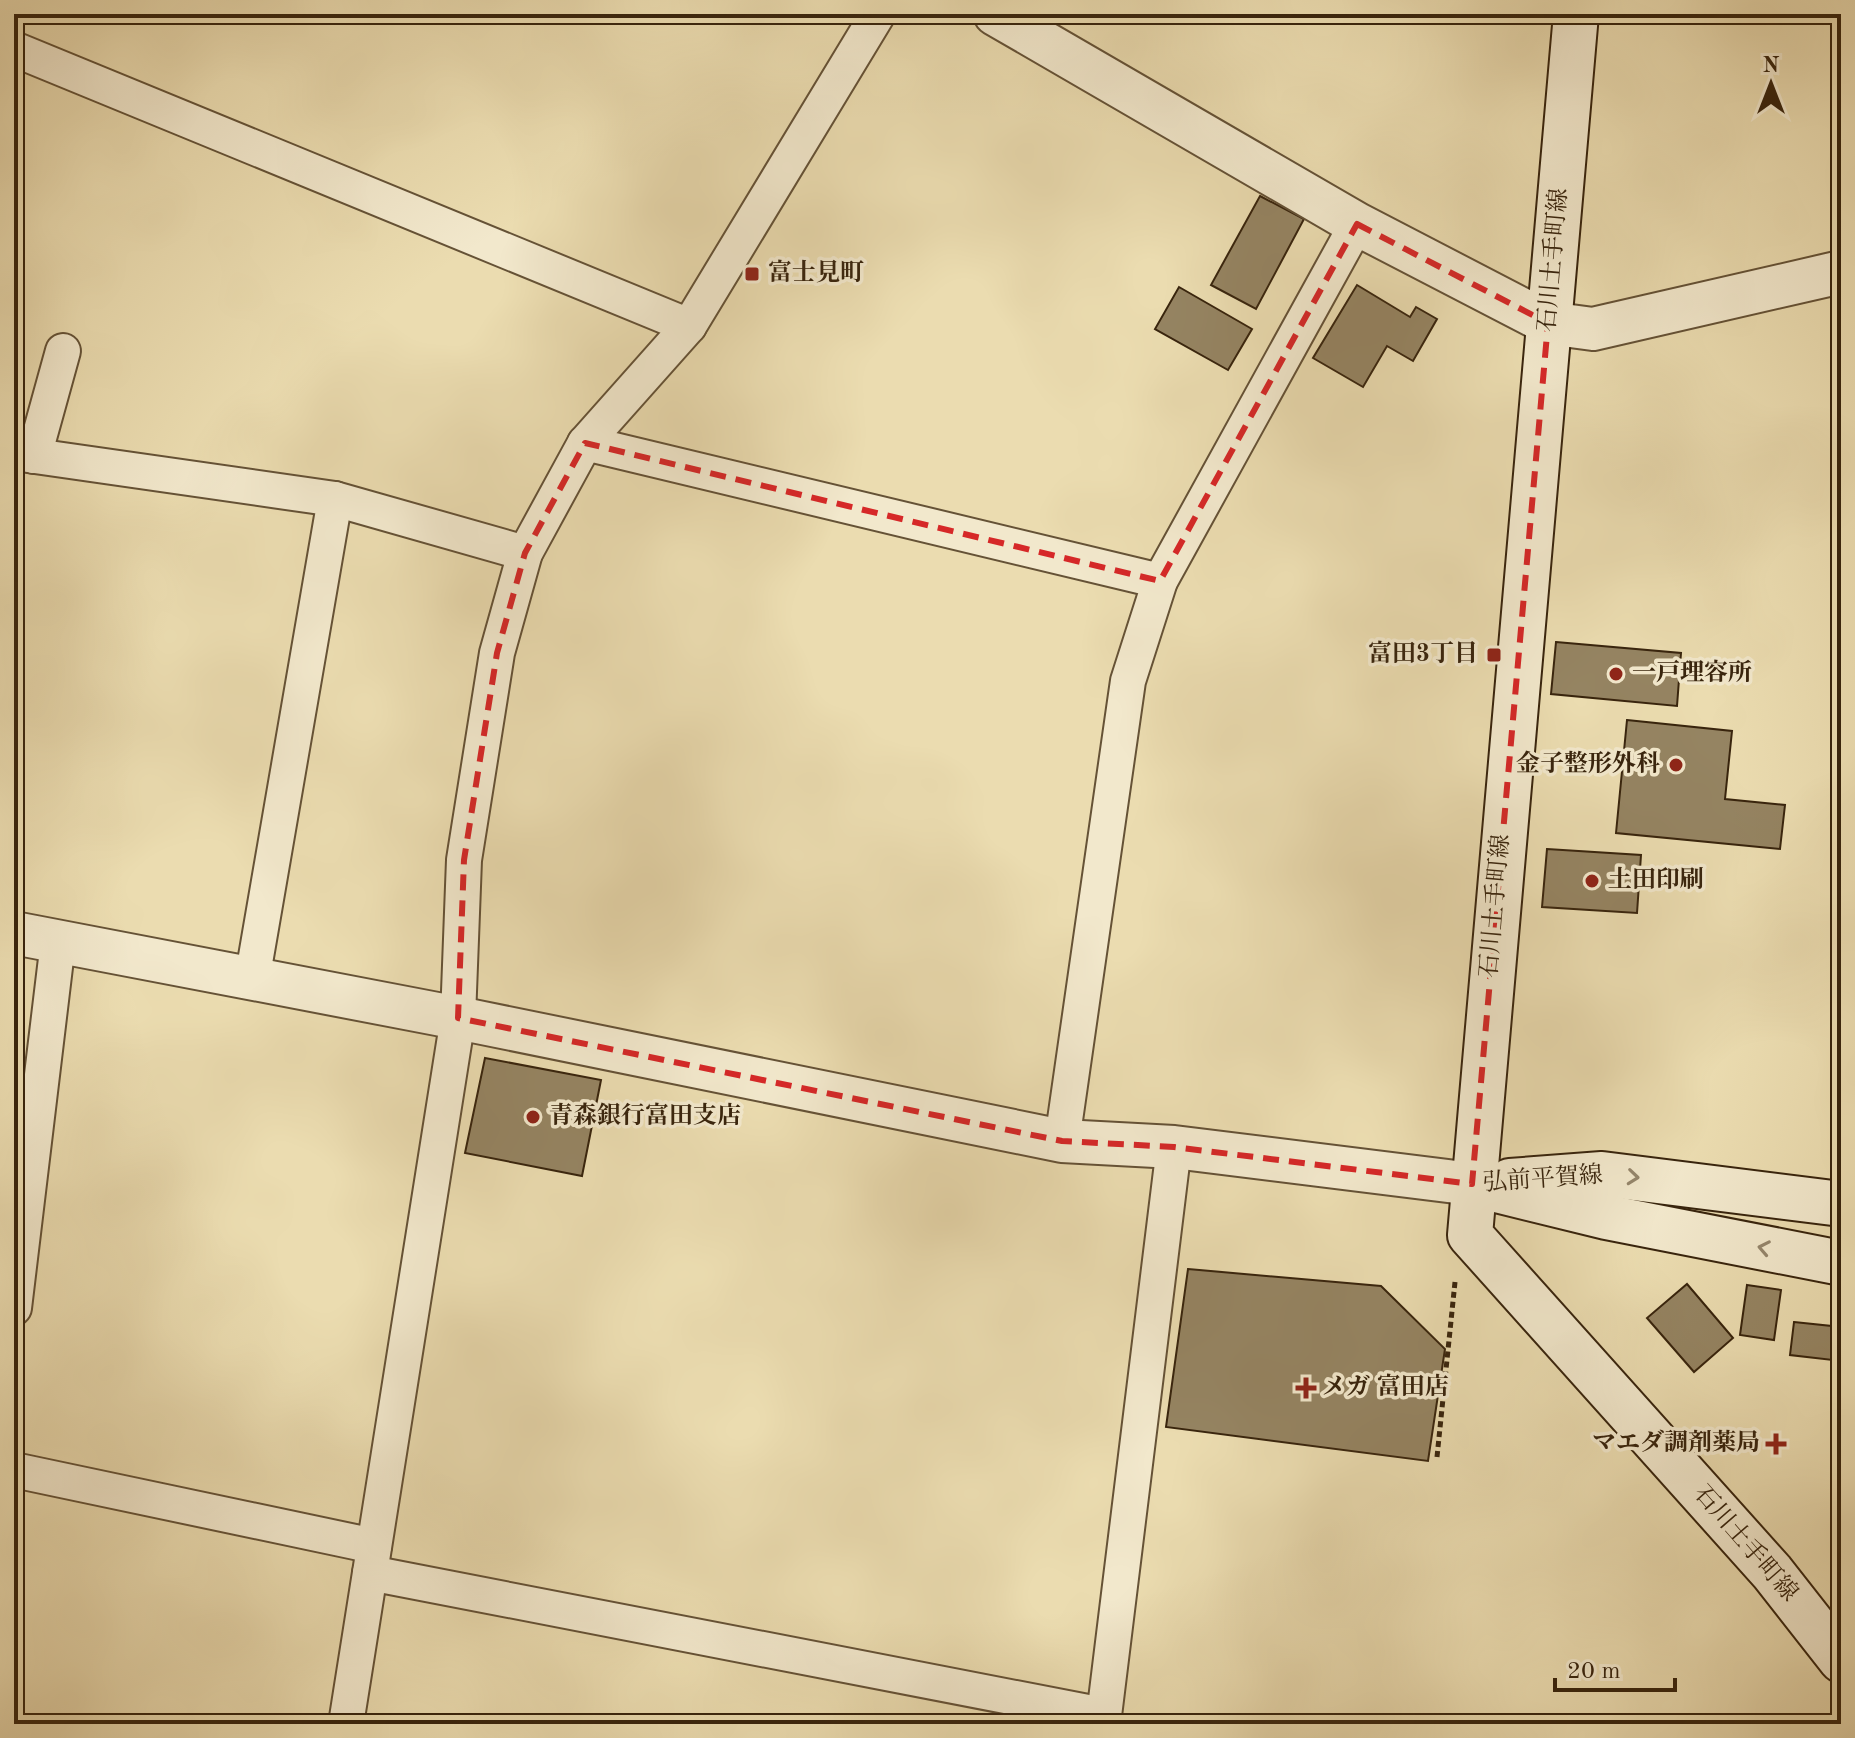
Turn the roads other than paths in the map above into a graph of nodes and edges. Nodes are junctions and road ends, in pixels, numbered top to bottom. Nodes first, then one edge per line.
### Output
1 (878, 14) edge
2 (995, 14) edge
3 (1576, 14) edge
4 (14, 49) edge
5 (1357, 224) junction
6 (1841, 272) edge
7 (1548, 323) junction
8 (689, 326) junction
9 (63, 351) dead end
10 (585, 443) junction
11 (24, 455) edge
12 (335, 499) junction
13 (525, 553) junction
14 (1160, 581) junction
15 (14, 933) edge
16 (58, 942) junction
17 (252, 980) junction
18 (458, 1018) junction
19 (1062, 1141) junction
20 (1174, 1147) junction
21 (1472, 1184) junction
22 (1841, 1204) edge
23 (1841, 1263) edge
24 (14, 1308) edge
25 (14, 1470) edge
26 (372, 1560) junction
27 (1841, 1660) edge
28 (1103, 1720) edge
29 (346, 1724) edge

1 - 8 street
2 - 5 street
3 - 7 main road, 石川土手町線
4 - 8 street
5 - 7 street
5 - 14 street
6 - 7 street
7 - 21 main road, 石川土手町線
8 - 10 street
9 - 11 street
10 - 13 street
10 - 14 street
11 - 12 street
12 - 13 street
12 - 17 street
13 - 18 street
14 - 19 street
15 - 16 street
16 - 17 street
16 - 24 street
17 - 18 street
18 - 19 street
18 - 26 street
19 - 20 street
20 - 21 street
20 - 28 street
21 -> 22 main road, 弘前平賀線
23 -> 21 main road, 弘前平賀線
21 - 27 main road, 石川土手町線
25 - 26 street
26 - 28 street
26 - 29 street

